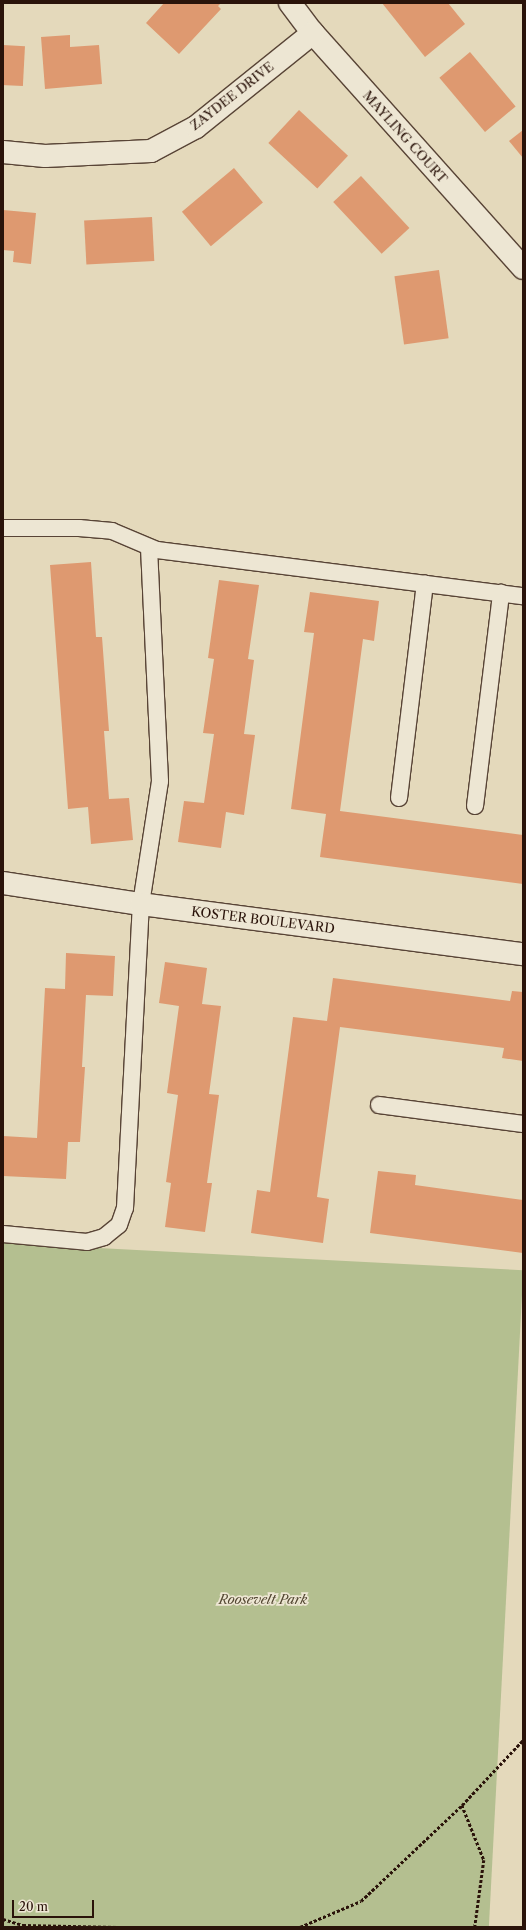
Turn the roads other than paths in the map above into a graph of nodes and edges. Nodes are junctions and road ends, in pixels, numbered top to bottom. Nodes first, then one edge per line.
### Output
1 (290, 3) edge
2 (313, 33) junction
3 (3, 152) edge
4 (523, 268) edge
5 (3, 528) edge
6 (149, 547) junction
7 (425, 584) junction
8 (501, 593) junction
9 (523, 596) edge
10 (399, 798) dead end
11 (475, 806) dead end
12 (3, 883) edge
13 (141, 904) junction
14 (523, 954) edge
15 (379, 1104) dead end
16 (523, 1124) edge
17 (3, 1234) edge

1 - 2 street, MAYLING COURT
2 - 3 street, ZAYDEE DRIVE
2 - 4 street, MAYLING COURT
5 - 6 lane
6 - 7 lane
6 - 13 lane
7 - 8 lane
7 - 10 lane
8 - 9 lane
8 - 11 lane
12 - 13 street, KOSTER BOULEVARD
13 - 14 street, KOSTER BOULEVARD
13 - 17 lane
15 - 16 lane

